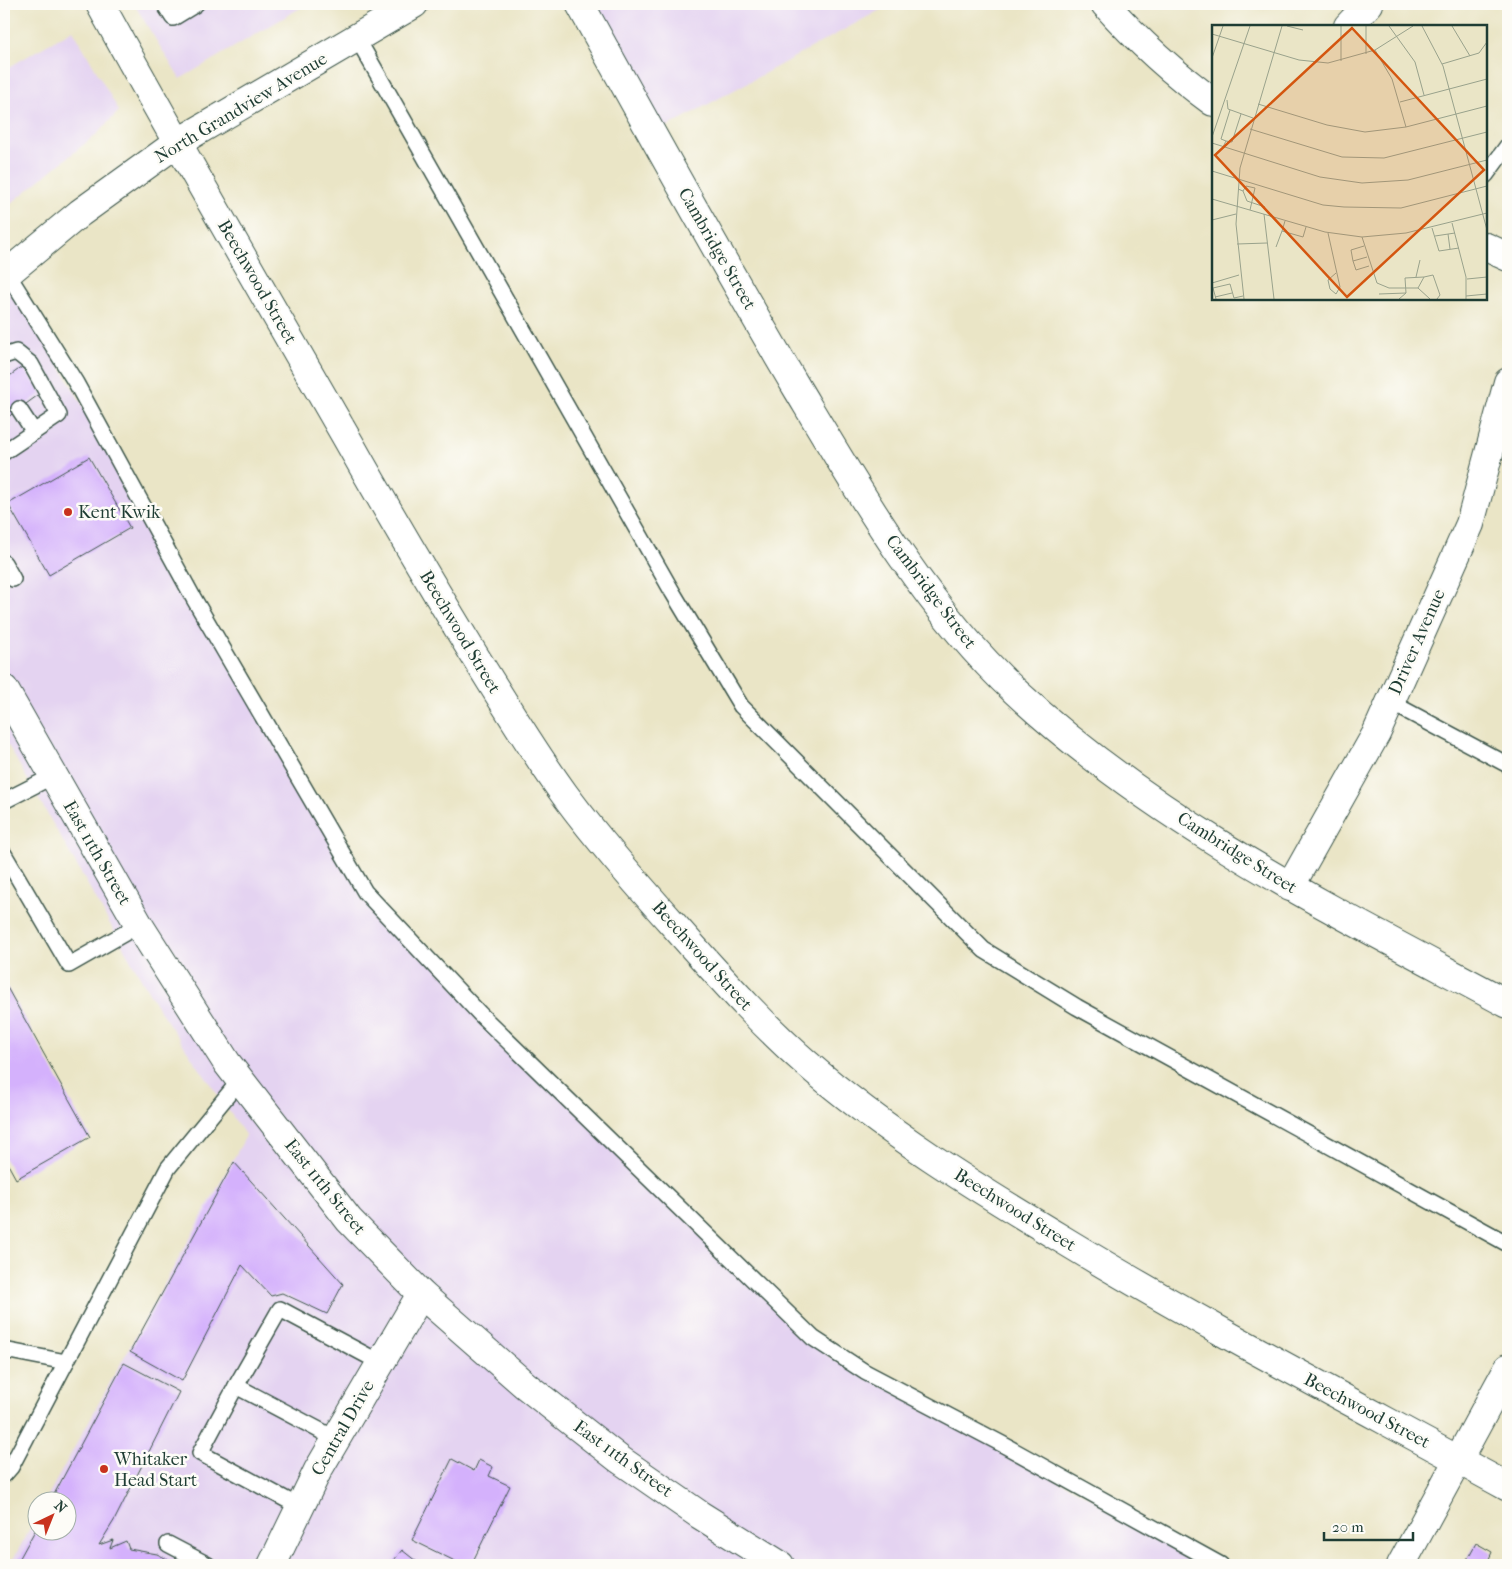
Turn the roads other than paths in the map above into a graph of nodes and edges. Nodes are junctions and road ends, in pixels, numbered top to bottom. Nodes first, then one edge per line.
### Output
1 (100, 4) edge
2 (164, 4) edge
3 (196, 4) edge
4 (414, 4) edge
5 (580, 4) edge
6 (1105, 4) edge
7 (1369, 4) edge
8 (1349, 25) edge
9 (357, 38) junction
10 (1212, 101) edge
11 (176, 143) junction
12 (1508, 145) edge
13 (1487, 174) edge
14 (1487, 247) edge
15 (1508, 257) edge
16 (5, 273) edge
17 (4, 356) edge
18 (1508, 382) edge
19 (19, 409) dead end
20 (34, 432) junction
21 (4, 452) edge
22 (4, 563) edge
23 (13, 579) dead end
24 (4, 689) edge
25 (1390, 702) junction
26 (1508, 766) edge
27 (53, 776) junction
28 (4, 801) edge
29 (4, 854) edge
30 (1290, 887) junction
31 (139, 925) junction
32 (1508, 1004) edge
33 (240, 1080) junction
34 (1508, 1244) edge
35 (421, 1294) junction
36 (4, 1350) edge
37 (66, 1362) junction
38 (381, 1363) junction
39 (1508, 1368) edge
40 (236, 1386) junction
41 (336, 1439) junction
42 (1458, 1460) junction
43 (4, 1475) edge
44 (1508, 1487) edge
45 (300, 1507) junction
46 (168, 1544) dead end
47 (208, 1565) edge
48 (272, 1565) edge
49 (780, 1565) edge
50 (1221, 1565) edge
51 (1401, 1565) edge

1 - 11 street, Beechwood Street
2 - 3 lane
4 - 9 street, North Grandview Avenue
5 - 30 street, Cambridge Street
6 - 10 street
7 - 8 street
9 - 11 street, North Grandview Avenue
9 - 34 lane
11 - 16 street, North Grandview Avenue
11 - 42 street, Beechwood Street
12 - 13 lane
14 - 15 street
16 - 50 lane
17 - 20 lane
18 - 25 street, Driver Avenue
19 - 20 lane
20 - 21 lane
22 - 23 lane
24 - 27 street, East 11th Street
25 - 26 lane
25 - 30 street, Driver Avenue
27 - 28 lane
27 - 31 street, East 11th Street
29 - 31 lane
30 - 32 street, Cambridge Street
31 - 33 street, East 11th Street
33 - 35 street, East 11th Street
33 - 37 lane
35 - 38 street, Central Drive
35 - 49 street, East 11th Street
36 - 37 lane
37 - 43 lane
38 - 40 lane
38 - 41 street, Central Drive
39 - 42 street
40 - 41 lane
40 - 45 lane
41 - 45 street, Central Drive
42 - 44 street, Beechwood Street
42 - 51 street
45 - 48 street, Central Drive
46 - 47 lane

